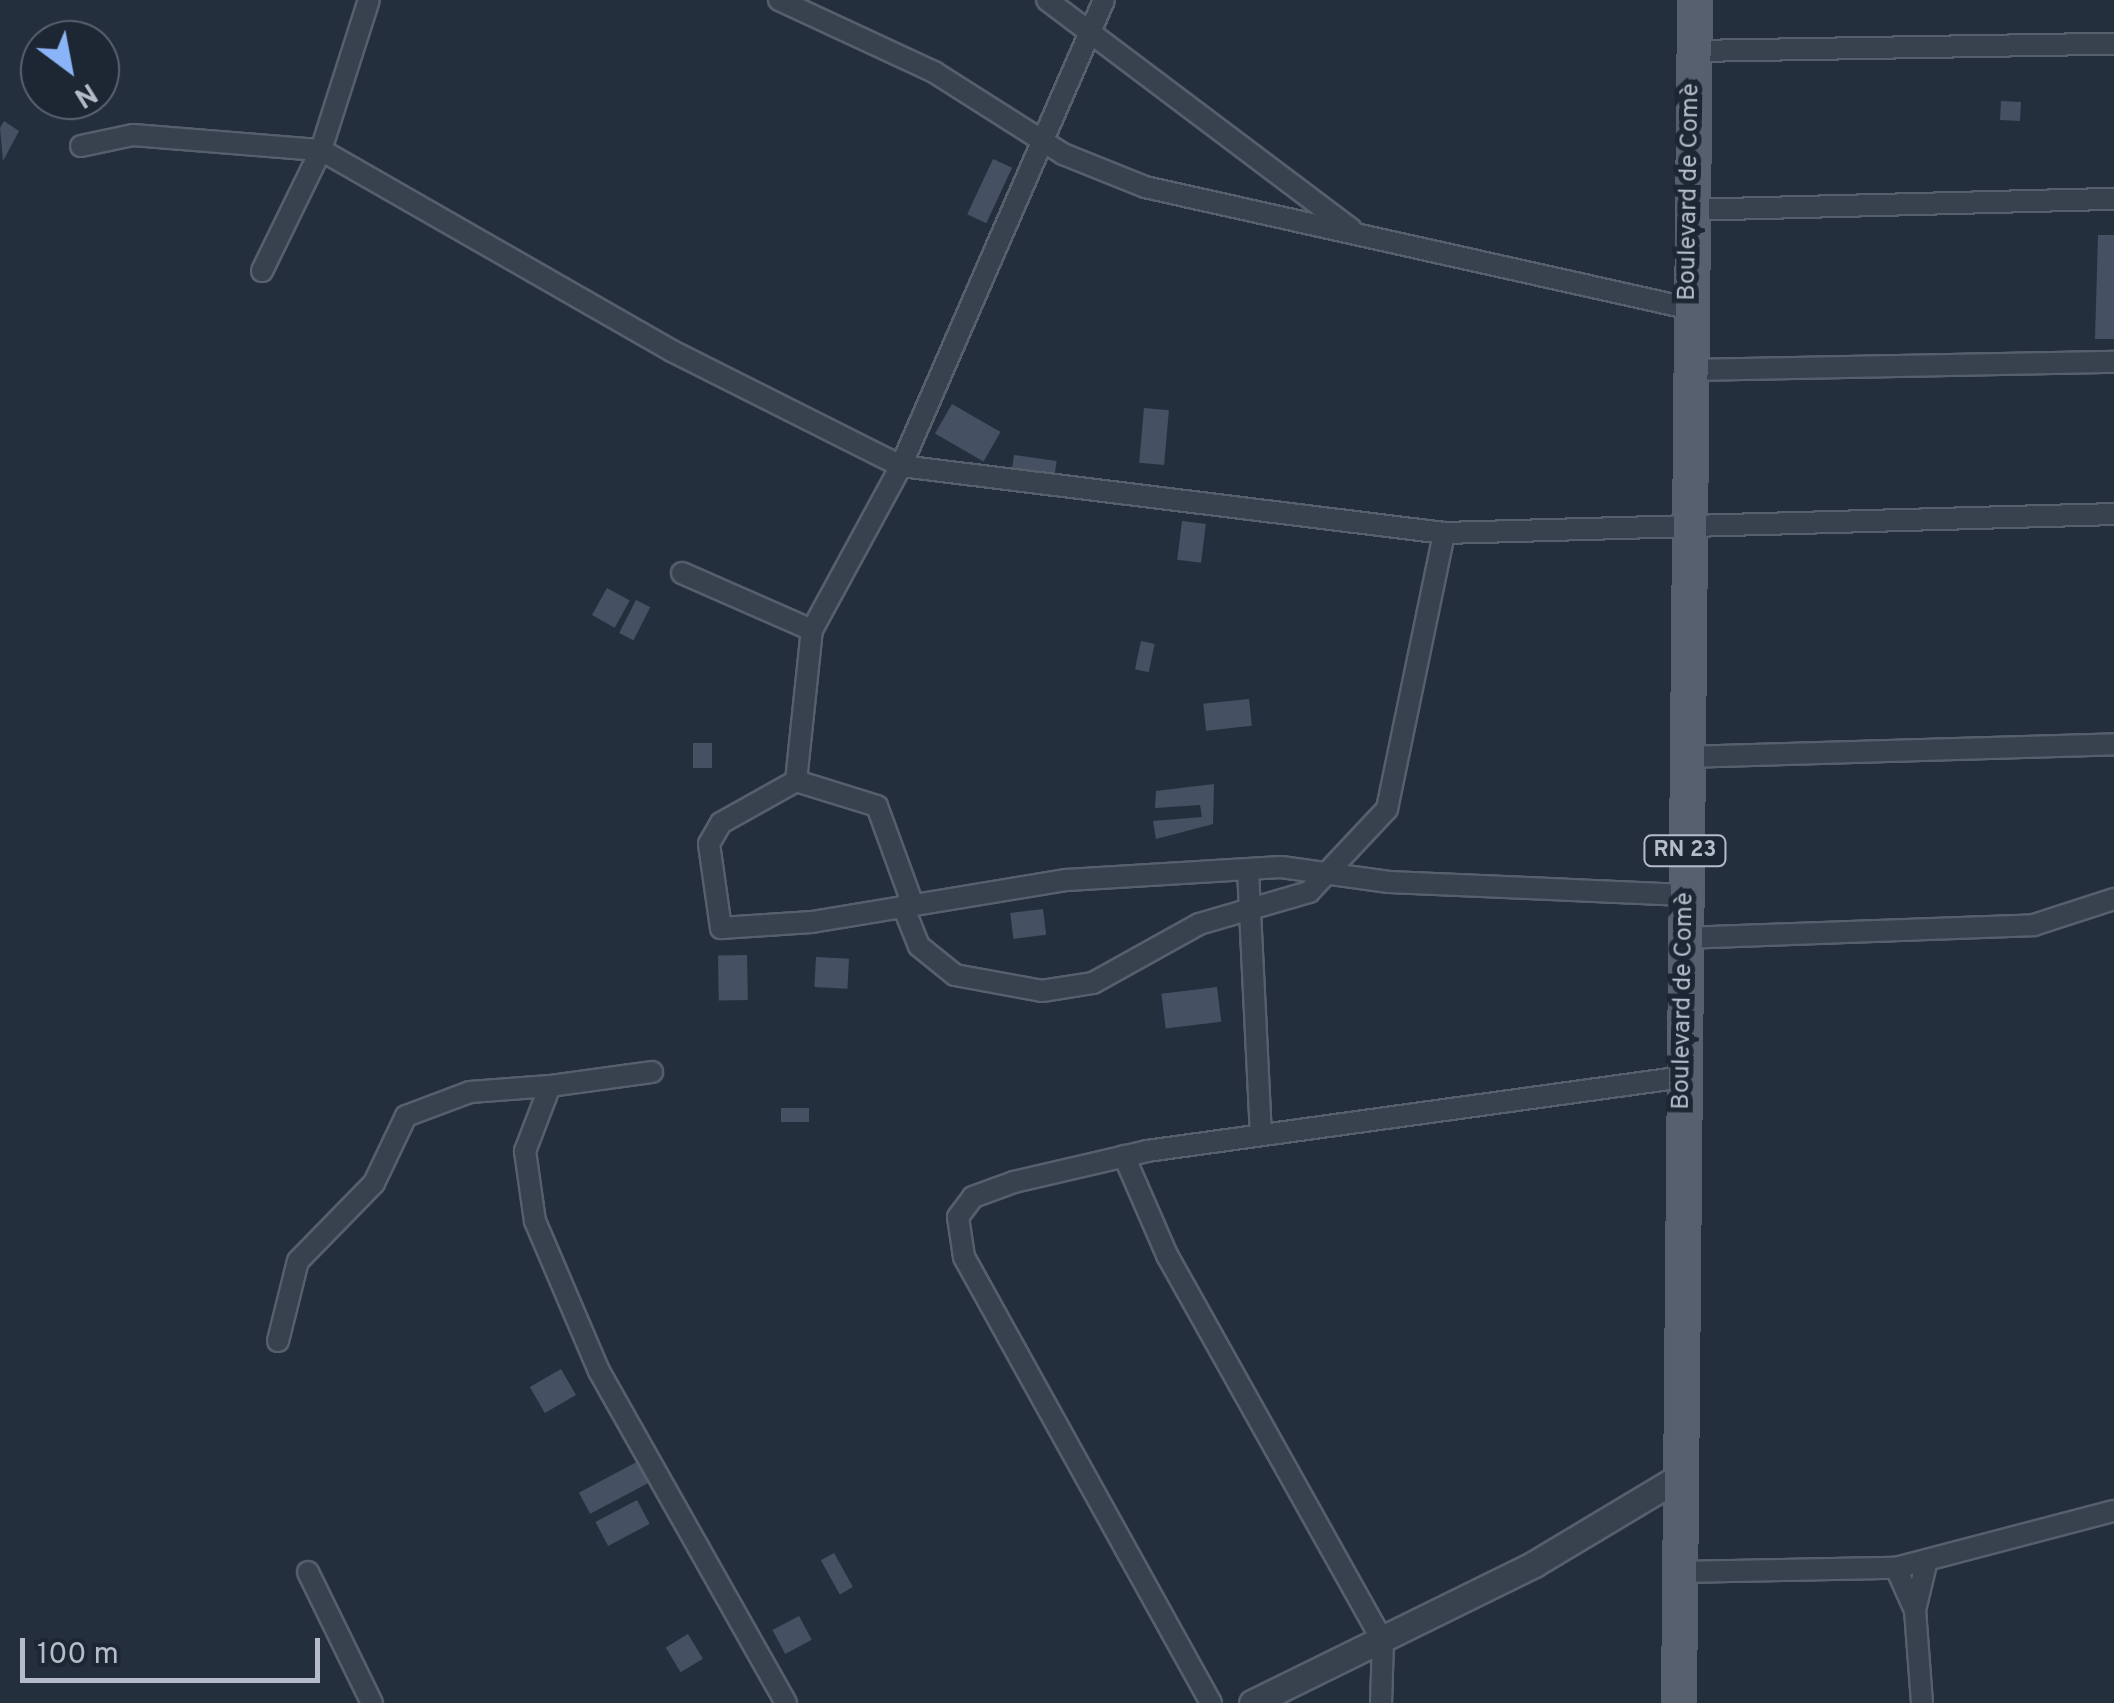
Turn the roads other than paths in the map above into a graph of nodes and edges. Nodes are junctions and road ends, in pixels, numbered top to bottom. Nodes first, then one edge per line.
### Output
1 (369, 0) edge
2 (779, 0) edge
3 (1047, 0) edge
4 (1104, 0) edge
5 (1695, 0) edge
6 (1088, 29) junction
7 (2114, 44) edge
8 (1694, 51) junction
9 (1042, 141) junction
10 (81, 146) dead end
11 (321, 150) junction
12 (2114, 199) edge
13 (1687, 210) junction
14 (1353, 230) junction
15 (262, 271) dead end
16 (1687, 308) junction
17 (2114, 362) edge
18 (1688, 370) junction
19 (901, 466) junction
20 (2114, 514) edge
21 (1687, 520) junction
22 (1444, 533) junction
23 (682, 574) dead end
24 (812, 630) junction
25 (2114, 744) edge
26 (1686, 757) junction
27 (796, 781) junction
28 (1248, 870) junction
29 (1323, 872) junction
30 (1685, 895) junction
31 (2114, 899) edge
32 (908, 906) junction
33 (1250, 907) junction
34 (1686, 938) junction
35 (652, 1072) dead end
36 (1684, 1077) junction
37 (550, 1086) junction
38 (1261, 1133) junction
39 (1124, 1156) junction
40 (278, 1341) dead end
41 (1681, 1476) junction
42 (2114, 1510) edge
43 (1926, 1560) junction
44 (1896, 1568) junction
45 (308, 1572) dead end
46 (1680, 1572) junction
47 (1915, 1610) junction
48 (1384, 1641) junction
49 (372, 1703) edge
50 (786, 1703) edge
51 (1211, 1703) edge
52 (1252, 1703) edge
53 (1381, 1703) edge
54 (1679, 1703) edge
55 (1922, 1703) edge

1 - 11 street
2 - 9 street
3 - 6 street
4 - 6 street
5 - 8 main road, Boulevard de Comè / RN 23
6 - 9 street
6 - 14 street
7 - 8 street
8 - 13 main road, Boulevard de Comè / RN 23
9 - 14 street
9 - 19 street
10 - 11 street
11 - 15 street
11 - 19 street
12 - 13 street
13 - 16 main road, Boulevard de Comè / RN 23
14 - 16 street
16 - 18 main road, Boulevard de Comè / RN 23
17 - 18 street
18 - 21 main road, Boulevard de Comè / RN 23
19 - 22 street
19 - 24 street
20 - 21 street
21 - 22 street
21 - 26 main road, Boulevard de Comè / RN 23
22 - 29 street
23 - 24 street
24 - 27 street
25 - 26 street
26 - 30 main road, Boulevard de Comè / RN 23
27 - 32 street
27 - 32 street
28 - 29 street
28 - 32 street
28 - 33 street
29 - 30 street
29 - 33 street
30 - 34 main road, Boulevard de Comè / RN 23
31 - 34 street
32 - 33 street
33 - 38 street
34 - 36 main road, Boulevard de Comè / RN 23
35 - 37 street
36 - 38 street
36 - 41 main road, Boulevard de Comè / RN 23
37 - 40 street
37 - 50 street
38 - 39 street
39 - 48 street
39 - 51 street
41 - 46 main road, Boulevard de Comè / RN 23
41 - 48 street
42 - 43 street
43 - 44 street
43 - 47 street
44 - 46 street
44 - 47 street
45 - 49 street
46 - 54 main road, Boulevard de Comè / RN 23
47 - 55 street
48 - 52 street
48 - 53 street

